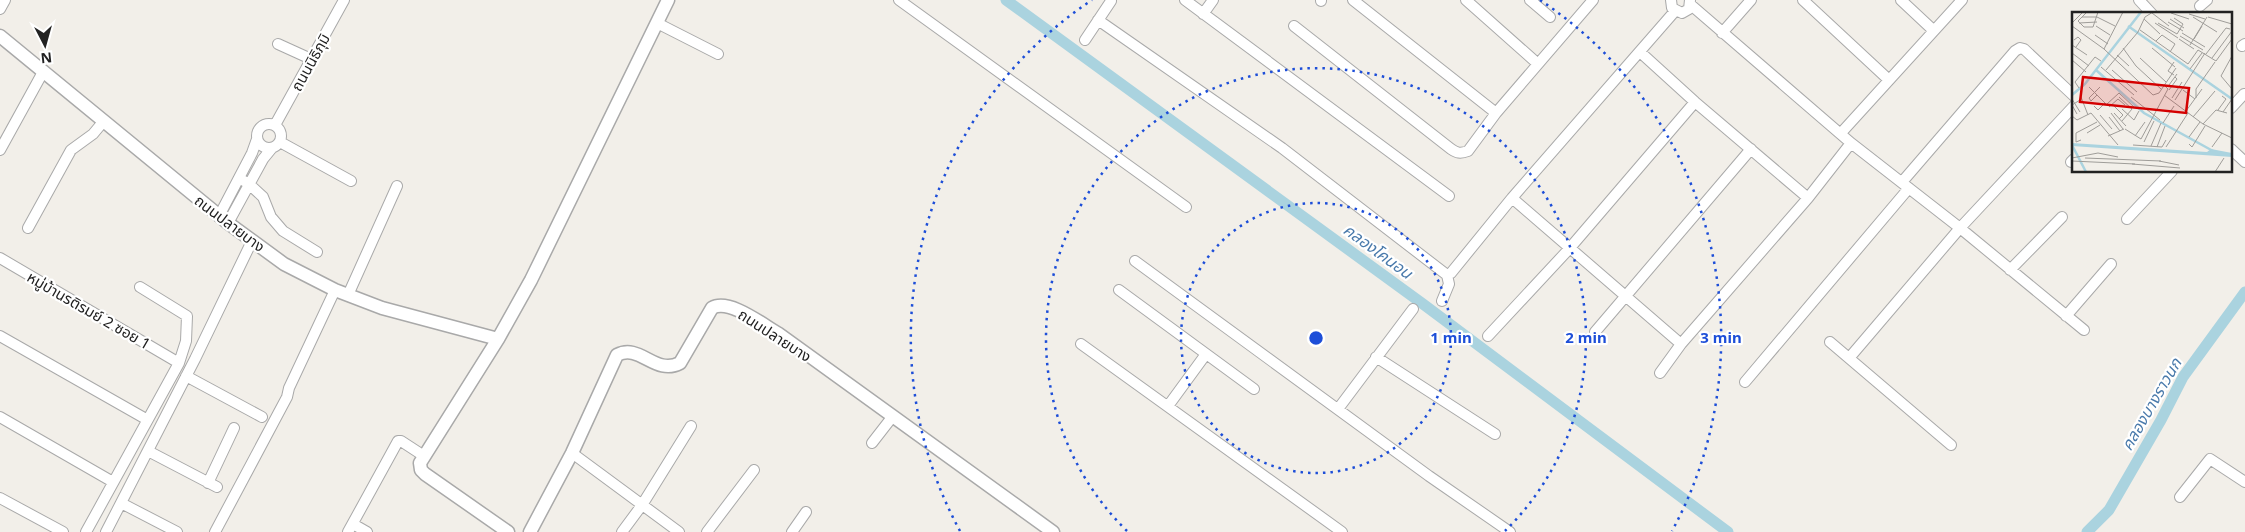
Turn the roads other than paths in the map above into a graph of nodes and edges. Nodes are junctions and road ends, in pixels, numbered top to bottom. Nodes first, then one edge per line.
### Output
1 (5, 0) edge
2 (344, 0) edge
3 (668, 0) edge
4 (900, 0) edge
5 (1185, 0) edge
6 (1213, 0) edge
7 (1353, 0) edge
8 (1466, 0) edge
9 (1530, 0) edge
10 (1594, 0) edge
11 (1671, 0) edge
12 (1752, 0) edge
13 (1803, 0) edge
14 (1901, 0) edge
15 (1962, 0) edge
16 (2139, 0) edge
17 (1111, 1) edge
18 (1690, 3) edge
19 (0, 9) edge
20 (1675, 11) junction
21 (2150, 12) edge
22 (1203, 14) junction
23 (1550, 17) dead end
24 (1098, 20) junction
25 (657, 23) junction
26 (1294, 26) dead end
27 (1933, 30) junction
28 (1722, 33) junction
29 (0, 38) edge
30 (1086, 40) dead end
31 (278, 44) dead end
32 (1640, 52) junction
33 (718, 54) dead end
34 (311, 59) junction
35 (1538, 64) junction
36 (43, 72) junction
37 (1889, 80) junction
38 (2072, 94) edge
39 (2244, 94) edge
40 (1694, 102) junction
41 (2233, 102) edge
42 (2072, 108) edge
43 (1496, 113) junction
44 (104, 122) junction
45 (275, 125) junction
46 (1841, 133) junction
47 (257, 139) junction
48 (1851, 143) junction
49 (276, 145) junction
50 (1751, 149) junction
51 (0, 150) edge
52 (2232, 150) edge
53 (2245, 162) edge
54 (2171, 172) edge
55 (239, 178) junction
56 (351, 181) dead end
57 (249, 184) junction
58 (1905, 185) junction
59 (397, 186) dead end
60 (1449, 196) dead end
61 (1512, 198) junction
62 (1808, 198) junction
63 (1186, 208) dead end
64 (2062, 217) dead end
65 (2127, 219) dead end
66 (223, 220) junction
67 (28, 228) dead end
68 (1960, 228) junction
69 (252, 242) junction
70 (1569, 249) junction
71 (317, 252) dead end
72 (0, 258) edge
73 (1135, 261) dead end
74 (2110, 264) dead end
75 (2010, 270) junction
76 (1447, 275) junction
77 (140, 288) dead end
78 (336, 290) junction
79 (1119, 290) dead end
80 (348, 295) junction
81 (1626, 295) junction
82 (1442, 301) dead end
83 (1413, 309) dead end
84 (2066, 316) junction
85 (2084, 330) dead end
86 (1595, 332) dead end
87 (0, 336) edge
88 (1488, 336) dead end
89 (498, 339) junction
90 (1830, 342) dead end
91 (1081, 344) dead end
92 (1681, 344) junction
93 (1206, 354) junction
94 (1376, 357) junction
95 (1850, 357) junction
96 (179, 363) junction
97 (1660, 373) dead end
98 (186, 376) junction
99 (1745, 382) dead end
100 (1254, 389) dead end
101 (1168, 406) junction
102 (1338, 409) junction
103 (893, 416) junction
104 (262, 417) dead end
105 (0, 418) edge
106 (146, 420) junction
107 (691, 426) dead end
108 (234, 428) dead end
109 (1494, 434) dead end
110 (872, 443) dead end
111 (1951, 445) dead end
112 (148, 451) junction
113 (572, 453) junction
114 (424, 456) junction
115 (754, 470) dead end
116 (113, 482) junction
117 (2245, 482) edge
118 (2180, 497) dead end
119 (0, 498) edge
120 (121, 503) junction
121 (642, 505) junction
122 (806, 512) dead end
123 (350, 528) edge
124 (63, 532) edge
125 (86, 532) edge
126 (106, 532) edge
127 (177, 532) edge
128 (215, 532) edge
129 (367, 532) edge
130 (508, 532) edge
131 (530, 532) edge
132 (622, 532) edge
133 (678, 532) edge
134 (707, 532) edge
135 (792, 532) edge
136 (1053, 532) edge
137 (1342, 532) edge
138 (1510, 532) edge

1 - 19 street
2 - 34 street, ถนนนิธิภุมิ
3 - 25 street
4 - 63 street
5 - 22 street
6 - 22 street
7 - 43 street
8 - 35 street
9 - 23 street
10 - 35 street
11 - 20 street
12 - 28 street
13 - 37 street
14 - 27 street
15 - 27 street
16 - 21 street
17 - 24 street
18 - 20 street
18 - 28 street
20 - 32 street
22 - 60 street
24 - 30 street
24 - 76 street
25 - 33 street
25 - 89 street
26 - 43 street
27 - 37 street
28 - 46 street
29 - 36 street, ถนนปลายบาง
31 - 34 street
32 - 40 street
32 - 61 street
34 - 45 street, ถนนนิธิภุมิ
35 - 43 street
36 - 44 street, ถนนปลายบาง
36 - 51 street
37 - 46 street
38 - 58 street
39 - 41 street
40 - 50 street
40 - 70 street
42 - 68 street
44 - 66 street, ถนนปลายบาง
44 - 67 street
45 - 47 street
45 - 49 street
46 - 48 street
47 - 49 street
47 - 55 street
48 - 58 street
48 - 62 street
49 - 56 street
49 - 57 street
50 - 62 street
50 - 81 street
52 - 53 street
54 - 65 street
55 - 57 street
55 - 66 street
57 - 66 street
57 - 71 street
58 - 68 street
58 - 99 street
59 - 80 street
61 - 70 street
61 - 76 street
62 - 92 street
64 - 75 street
66 - 69 street, ถนนปลายบาง
68 - 75 street
68 - 95 street
69 - 78 street, ถนนปลายบาง
69 - 98 street
70 - 81 street
70 - 88 street
72 - 96 street, หมู่บ้านรติรมย์ 2 ซอย 1
73 - 102 street
74 - 84 street
75 - 84 street
76 - 82 street
77 - 96 street
78 - 80 street, ถนนปลายบาง
78 - 128 street
79 - 93 street
80 - 89 street, ถนนปลายบาง
81 - 86 street
81 - 92 street
83 - 94 street
84 - 85 street
87 - 106 street
89 - 114 street
90 - 95 street
91 - 101 street
92 - 97 street
93 - 100 street
93 - 101 street
94 - 102 street
94 - 109 street
95 - 111 street
96 - 106 street
98 - 104 street
98 - 112 street
101 - 137 street
102 - 138 street
103 - 110 street
103 - 113 street, ถนนปลายบาง
103 - 136 street, ถนนปลายบาง
105 - 116 street
106 - 116 street
107 - 121 street
108 - 112 street
112 - 120 street
113 - 121 street
113 - 131 street, ถนนปลายบาง
114 - 123 street
114 - 130 street
115 - 134 street
116 - 125 street
117 - 118 street
119 - 124 street
120 - 126 street
120 - 127 street
121 - 132 street
121 - 133 street
122 - 135 street
123 - 129 street

